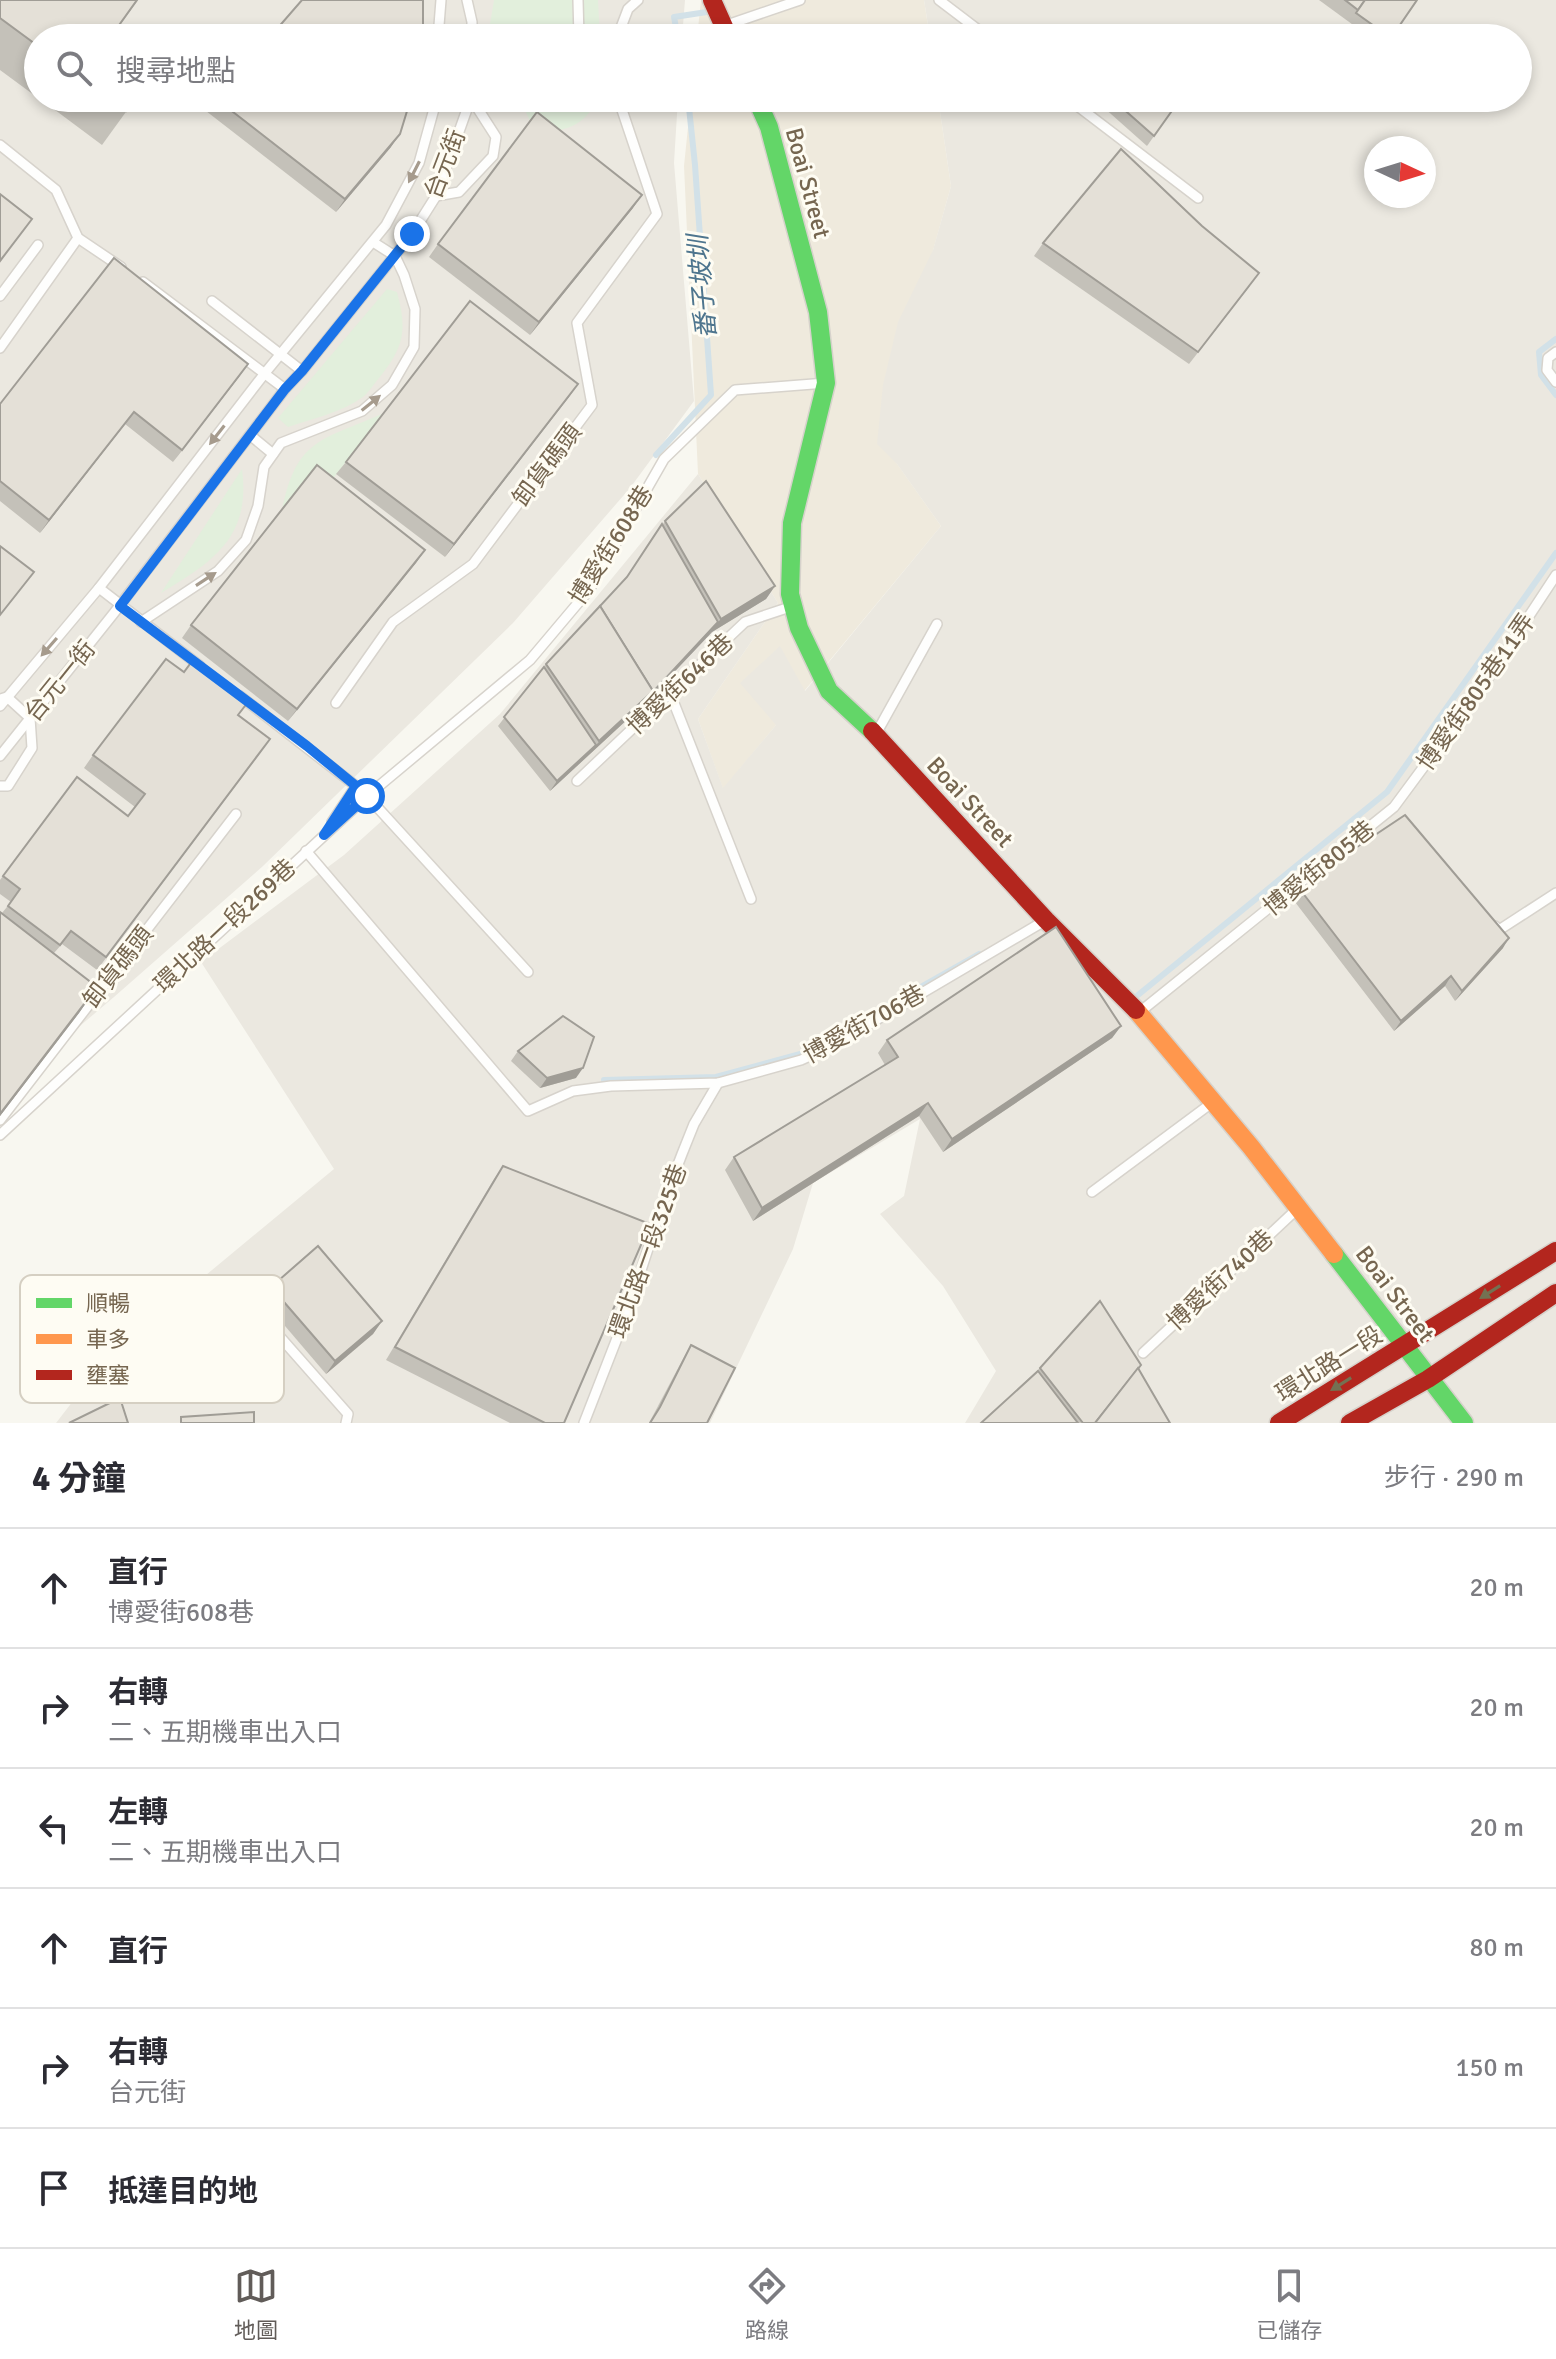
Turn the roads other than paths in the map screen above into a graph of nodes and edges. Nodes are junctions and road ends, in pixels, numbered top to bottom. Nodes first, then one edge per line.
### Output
1 (441, 0) edge
2 (467, 0) edge
3 (578, 0) edge
4 (638, 0) edge
5 (712, 0) edge
6 (800, 0) edge
7 (939, 0) edge
8 (439, 24) edge
9 (472, 24) edge
10 (579, 24) edge
11 (622, 24) edge
12 (723, 24) edge
13 (745, 24) edge
14 (971, 24) edge
15 (433, 112) edge
16 (466, 112) edge
17 (480, 112) edge
18 (623, 112) edge
19 (762, 112) edge
20 (1085, 112) edge
21 (0, 145) edge
22 (436, 196) junction
23 (1198, 198) dead end
24 (78, 238) junction
25 (373, 242) junction
26 (38, 245) dead end
27 (395, 256) junction
28 (0, 296) edge
29 (212, 301) dead end
30 (0, 348) edge
31 (1556, 352) edge
32 (282, 354) junction
33 (302, 371) junction
34 (265, 373) junction
35 (1556, 382) edge
36 (826, 383) junction
37 (285, 389) junction
38 (250, 435) junction
39 (273, 454) junction
40 (1556, 575) edge
41 (99, 588) junction
42 (120, 606) junction
43 (793, 606) junction
44 (141, 622) junction
45 (937, 624) dead end
46 (205, 670) edge
47 (230, 689) edge
48 (670, 693) junction
49 (2, 701) edge
50 (336, 703) dead end
51 (30, 718) junction
52 (876, 735) junction
53 (0, 756) edge
54 (577, 781) edge
55 (0, 786) edge
56 (367, 796) junction
57 (1394, 807) junction
58 (236, 814) dead end
59 (1404, 818) edge
60 (324, 835) junction
61 (306, 851) junction
62 (1556, 893) edge
63 (751, 899) dead end
64 (1489, 919) edge
65 (1046, 920) junction
66 (528, 972) dead end
67 (1139, 1013) junction
68 (718, 1083) junction
69 (1213, 1102) junction
70 (528, 1111) joint
71 (0, 1120) edge
72 (0, 1135) edge
73 (1092, 1192) dead end
74 (1298, 1208) junction
75 (1556, 1251) edge
76 (1556, 1293) edge
77 (284, 1341) edge
78 (1404, 1345) junction
79 (1143, 1353) dead end
80 (1428, 1379) junction
81 (346, 1423) edge
82 (584, 1423) edge
83 (1279, 1423) edge
84 (1350, 1423) edge
85 (1464, 1423) edge

1 - 8 lane
2 - 9 lane
3 - 10 lane
4 - 11 lane
5 - 12 street
6 - 13 lane
7 - 14 lane
15 -> 25 lane, 台元街
16 - 22 lane, 台元街
17 - 22 lane
18 - 50 lane, 卸貨碼頭
19 - 36 street, Boai Street
20 - 23 lane
21 - 24 lane
22 - 27 lane, 台元街
24 - 30 lane
24 - 34 lane
25 - 27 lane
25 - 32 lane, 台元街
26 - 28 lane
27 - 33 lane, 台元街
39 -> 27 lane
29 - 32 lane
31 - 35 lane
32 - 33 lane
32 - 34 lane, 台元街
33 - 37 lane, 台元街
34 - 37 lane
34 -> 41 lane, 台元街
36 - 43 street, Boai Street
36 - 56 lane, 博愛街608巷
37 - 38 lane, 台元街
38 - 39 lane
38 - 42 lane, 台元街
44 -> 39 lane
40 - 57 lane, 博愛街805巷11弄
41 - 42 lane
41 -> 49 lane, 台元一街
42 - 44 lane
42 - 51 lane, 台元一街
43 - 48 lane, 博愛街646巷
43 - 52 street, Boai Street
44 - 46 lane
45 - 52 lane
47 - 60 lane
48 - 54 lane, 博愛街646巷
48 - 63 lane
49 - 51 lane
51 - 53 lane, 台元一街
51 - 55 lane
52 - 65 street, Boai Street
56 - 60 lane, 博愛街608巷
56 - 66 lane
57 - 59 lane, 博愛街805巷
57 - 67 lane, 博愛街805巷
58 - 71 lane, 卸貨碼頭
60 - 61 lane, 博愛街608巷
61 - 70 lane, 環北路一段269巷
61 - 72 lane, 環北路一段269巷
62 - 64 lane
65 - 67 street, Boai Street
65 - 68 lane, 博愛街706巷
67 - 69 street, Boai Street
68 - 70 lane, 博愛街706巷
68 - 82 lane, 環北路一段325巷
69 - 73 lane
69 - 74 street, Boai Street
74 - 78 street, Boai Street
74 - 79 lane, 博愛街740巷
75 -> 78 street, 環北路一段
76 - 80 street
77 - 81 lane
78 - 80 street, Boai Street
78 -> 83 street, 環北路一段
80 - 84 street
80 - 85 street, Boai Street

